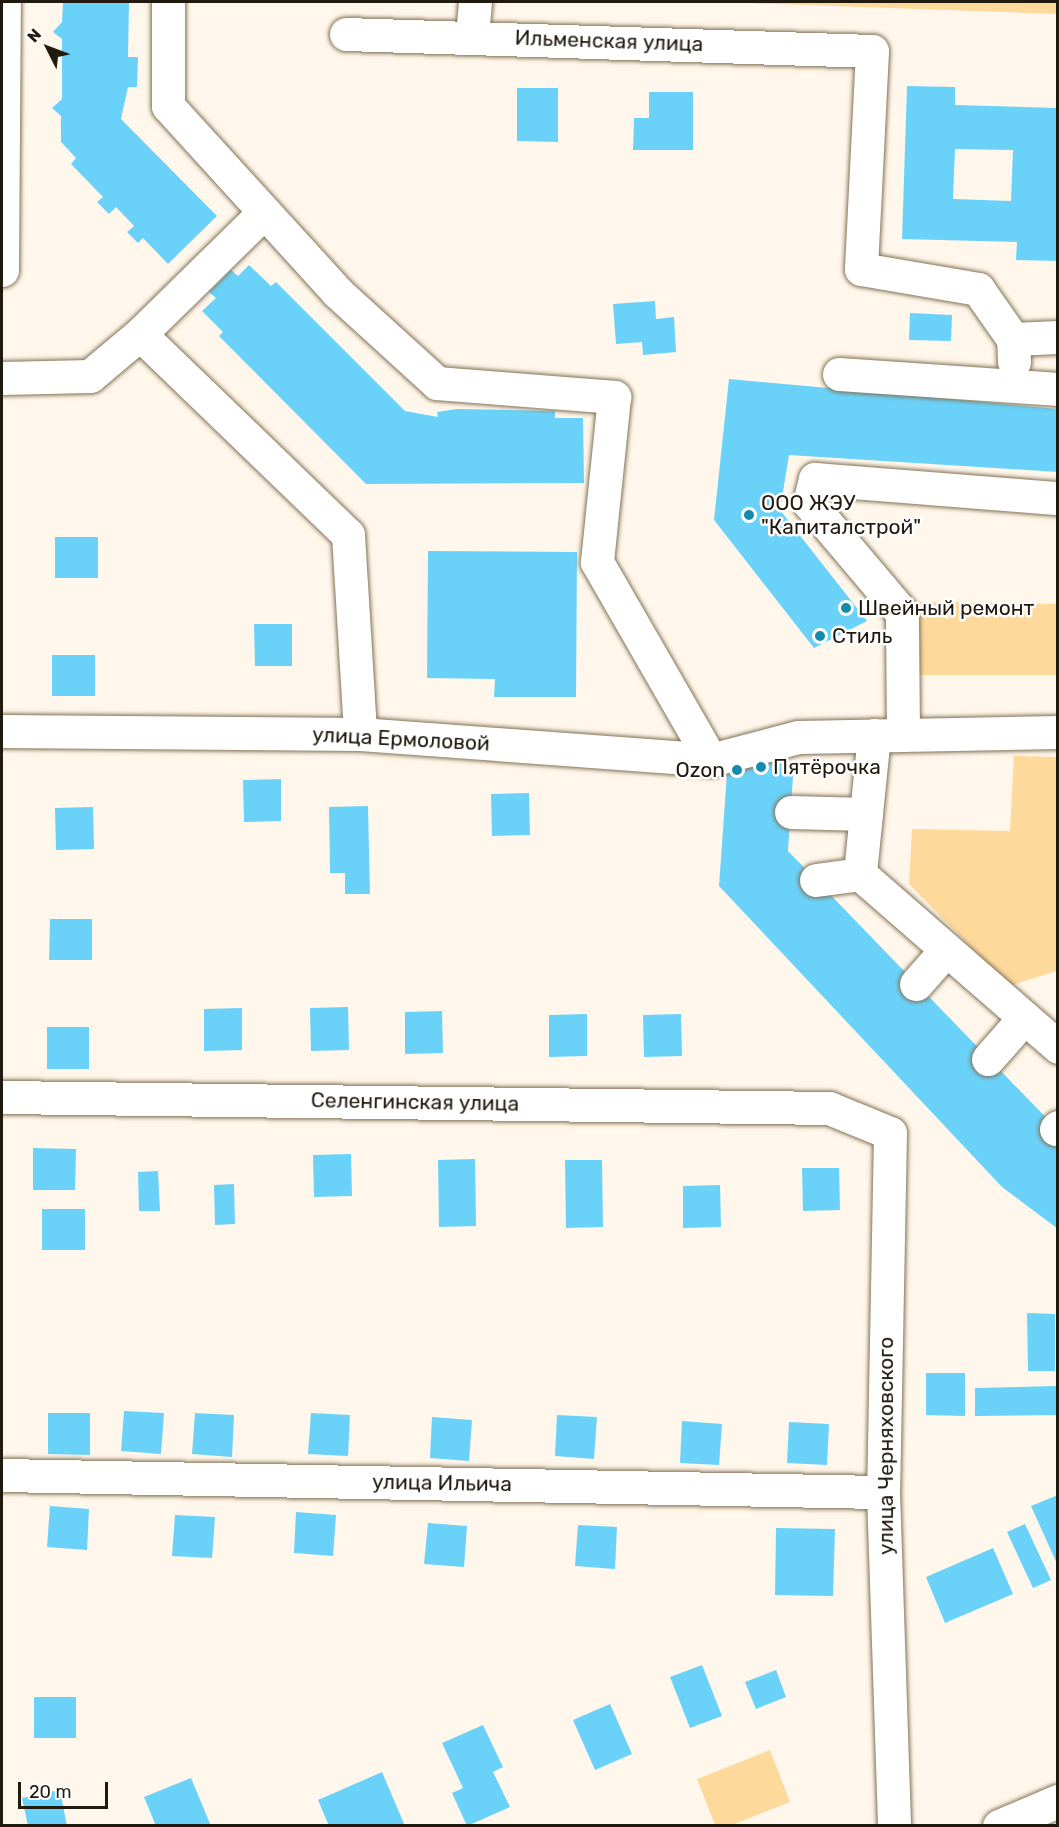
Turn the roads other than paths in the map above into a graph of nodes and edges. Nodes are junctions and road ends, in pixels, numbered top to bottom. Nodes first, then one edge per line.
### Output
1 (168, 2) edge
2 (476, 2) edge
3 (3, 20) edge
4 (346, 33) dead end
5 (472, 36) junction
6 (262, 214) junction
7 (2, 270) edge
8 (140, 334) junction
9 (1058, 337) edge
10 (1013, 339) junction
11 (839, 374) dead end
12 (2, 378) edge
13 (1014, 385) junction
14 (1058, 389) edge
15 (1058, 498) edge
16 (2, 730) edge
17 (1058, 732) edge
18 (360, 734) junction
19 (889, 735) junction
20 (711, 760) junction
21 (791, 812) dead end
22 (866, 814) junction
23 (860, 874) junction
24 (816, 880) dead end
25 (946, 950) junction
26 (916, 984) dead end
27 (1023, 1019) junction
28 (1058, 1047) edge
29 (988, 1059) dead end
30 (2, 1097) edge
31 (828, 1108) joint
32 (2, 1475) edge
33 (883, 1492) junction
34 (1058, 1801) edge
35 (894, 1826) edge
36 (999, 1826) edge

1 - 6 street
2 - 5 street
3 - 7 street
4 - 5 street, Ильменская улица
5 - 10 street, Ильменская улица
6 - 8 street
6 - 20 street
8 - 12 street
8 - 18 street
9 - 10 street
10 - 13 street
11 - 13 street
13 - 14 street
15 - 19 street
16 - 18 street, улица Ермоловой
17 - 19 street, улица Ермоловой
18 - 20 street, улица Ермоловой
19 - 20 street, улица Ермоловой
19 - 22 street
21 - 22 street
22 - 23 street
23 - 24 street
23 - 25 street
25 - 26 street
25 - 27 street
27 - 28 street
27 - 29 street
30 - 31 street, Селенгинская улица
31 - 33 street, улица Черняховского
32 - 33 street, улица Ильича
33 - 35 street, улица Черняховского
34 - 36 street

